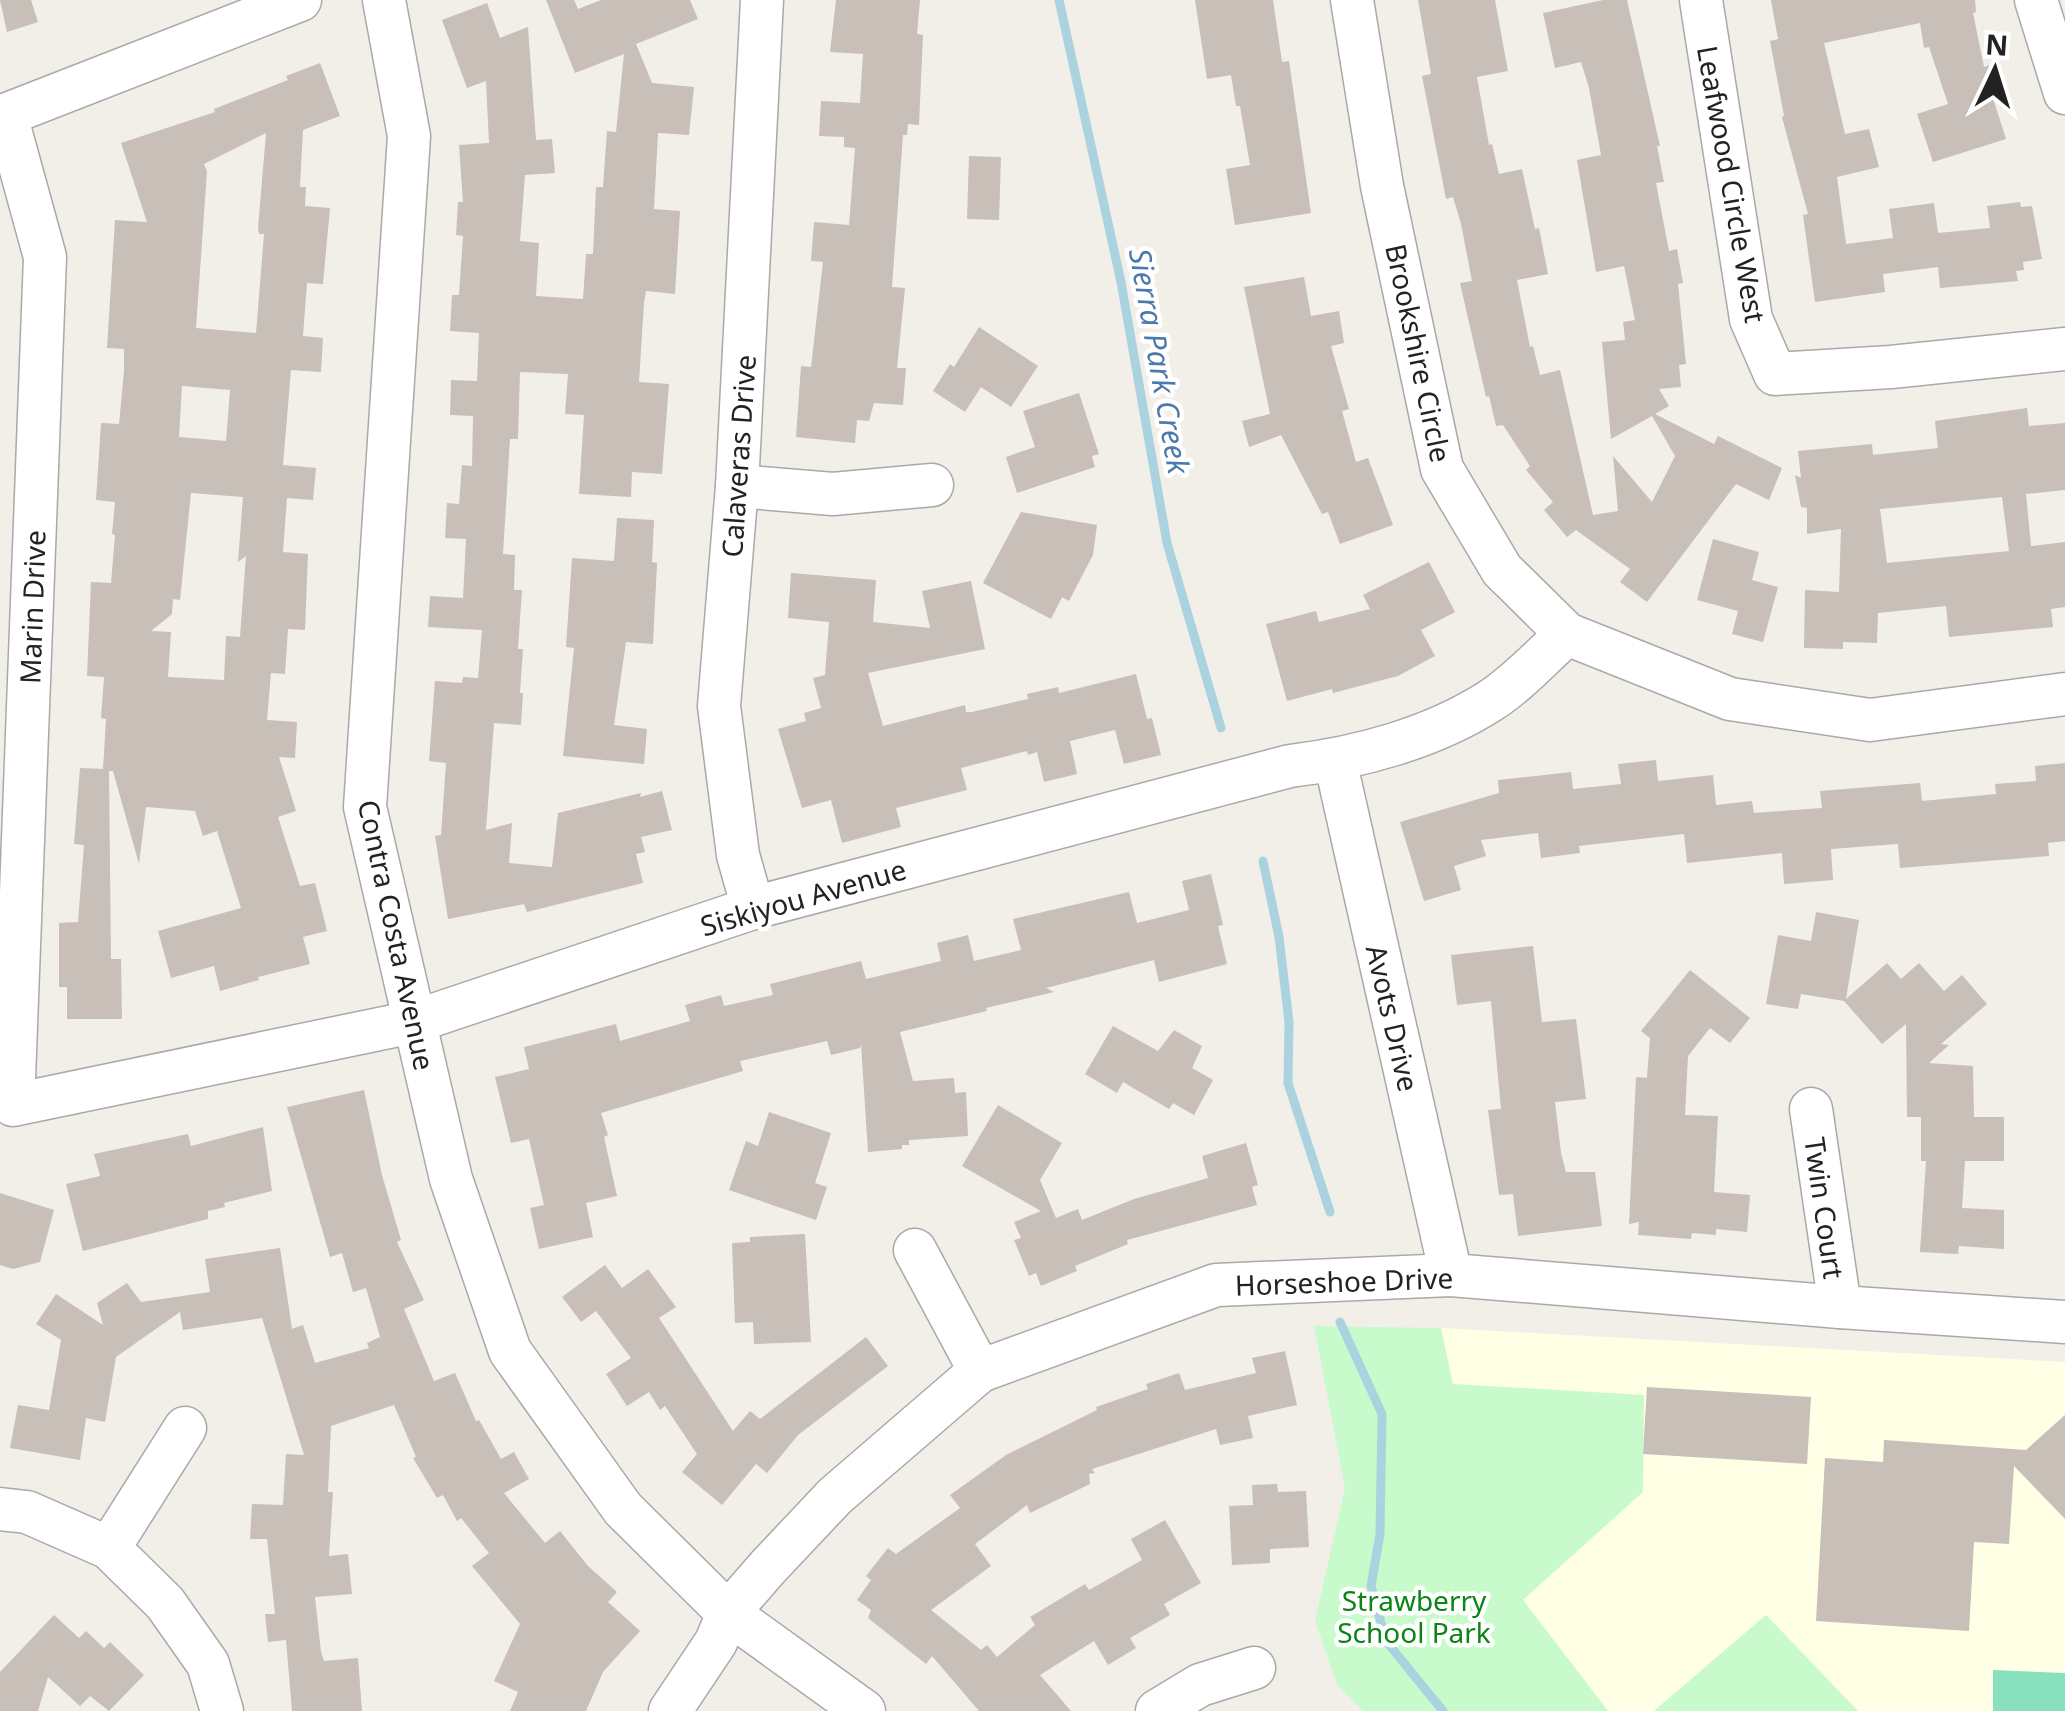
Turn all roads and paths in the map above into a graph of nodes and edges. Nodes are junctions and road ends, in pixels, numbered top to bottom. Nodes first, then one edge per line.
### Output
1 (300, 0) edge
2 (384, 0) edge
3 (762, 0) edge
4 (1352, 0) edge
5 (1701, 0) edge
6 (2036, 0) edge
7 (2065, 93) edge
8 (3, 116) edge
9 (2065, 348) edge
10 (932, 485) dead end
11 (738, 486) junction
12 (1567, 634) junction
13 (2065, 694) edge
14 (1335, 760) junction
15 (753, 908) junction
16 (413, 1022) junction
17 (13, 1105) joint
18 (1811, 1109) dead end
19 (915, 1250) dead end
20 (1451, 1275) junction
21 (1840, 1308) junction
22 (2065, 1322) edge
23 (980, 1371) junction
24 (186, 1428) dead end
25 (0, 1509) edge
26 (109, 1548) junction
27 (728, 1613) junction
28 (1254, 1668) dead end
29 (222, 1711) edge
30 (670, 1711) edge
31 (864, 1711) edge
32 (1157, 1711) edge

1 - 8 street
2 - 16 street, Contra Costa Avenue
3 - 11 street, Calaveras Drive
4 - 12 street, Brookshire Circle
5 - 9 street, Leafwood Circle West
6 - 7 street
8 - 17 street, Marin Drive
10 - 11 street
11 - 15 street, Calaveras Drive
12 - 13 street, Brookshire Circle
12 - 14 street, Siskiyou Avenue
14 - 15 street, Siskiyou Avenue
14 - 20 street, Avots Drive
15 - 16 street, Siskiyou Avenue
16 - 17 street, Siskiyou Avenue
16 - 27 street, Contra Costa Avenue
18 - 21 street, Twin Court
19 - 23 street
20 - 21 street, Horseshoe Drive
20 - 23 street, Horseshoe Drive
21 - 22 street, Horseshoe Drive
23 - 27 street, Horseshoe Drive
24 - 26 street
25 - 26 street
26 - 29 street
27 - 30 street, Horseshoe Drive
27 - 31 street, Contra Costa Avenue
28 - 32 street

